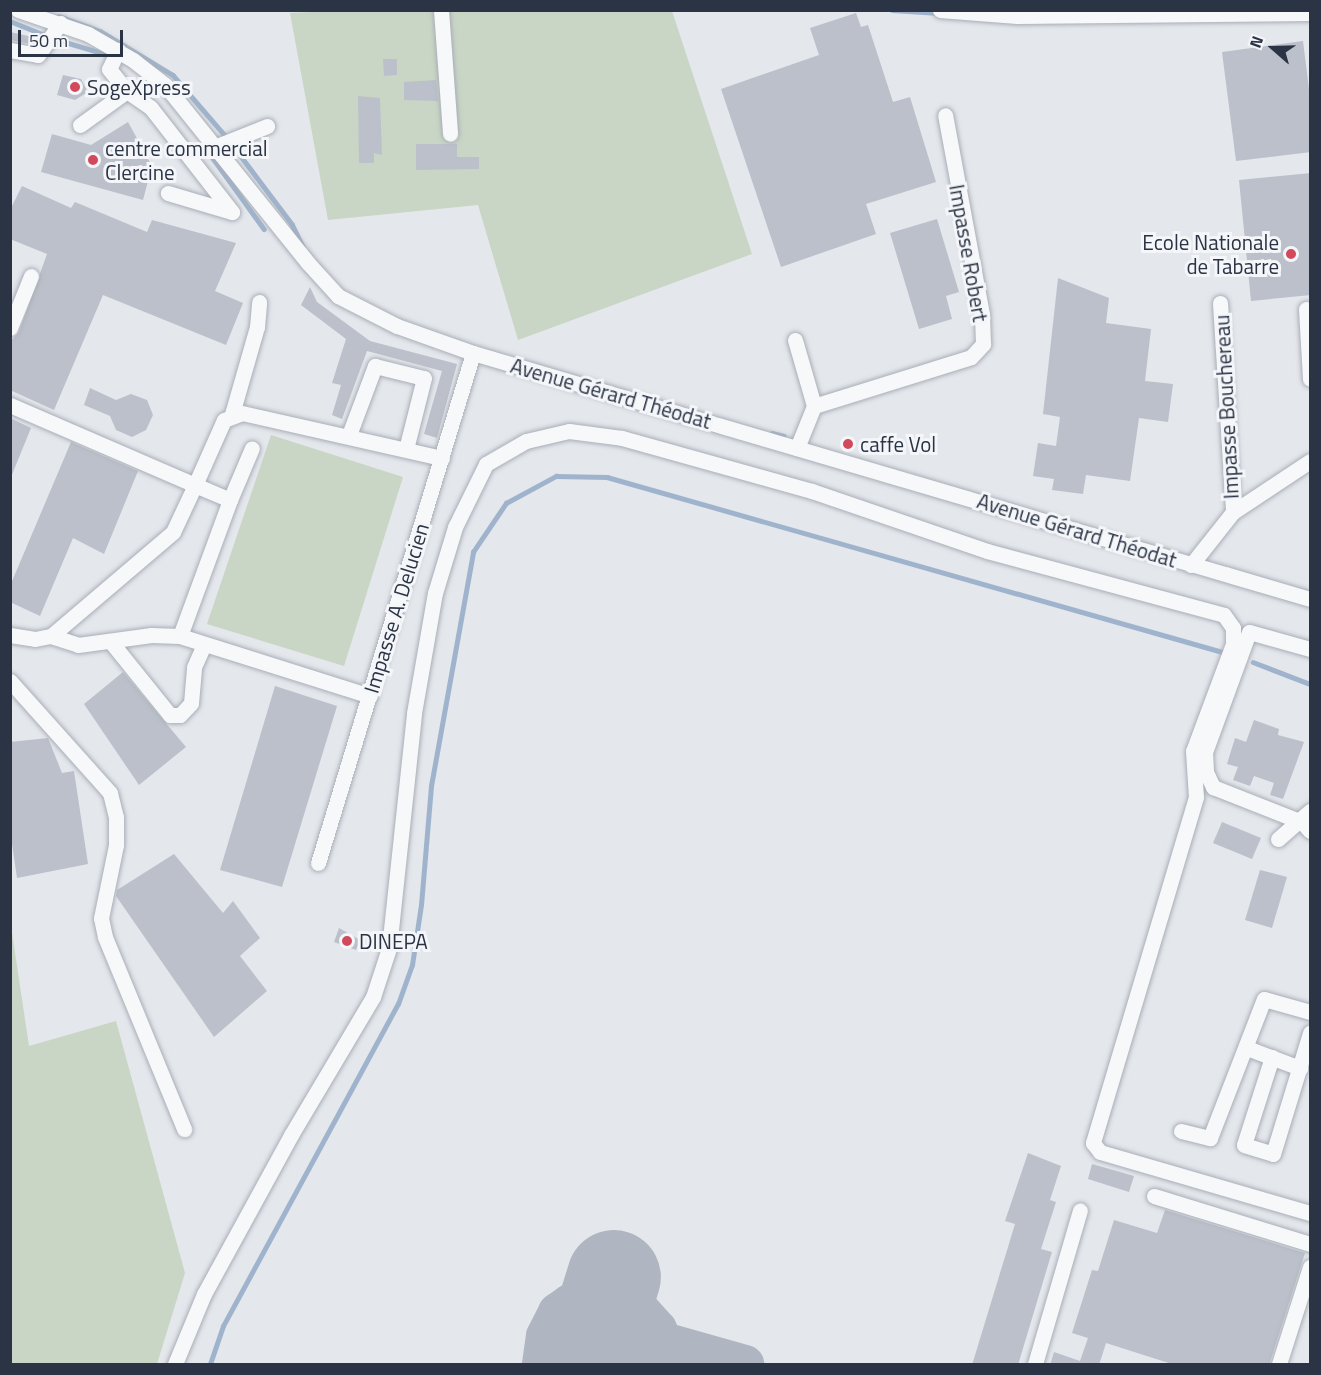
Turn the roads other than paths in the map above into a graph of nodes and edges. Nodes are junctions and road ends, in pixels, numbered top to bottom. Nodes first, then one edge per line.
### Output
1 (18, 10) edge
2 (441, 10) edge
3 (939, 10) edge
4 (1004, 12) edge
5 (42, 13) edge
6 (1160, 13) edge
7 (1311, 13) edge
8 (60, 23) junction
9 (10, 50) edge
10 (118, 50) junction
11 (127, 91) junction
12 (945, 115) dead end
13 (80, 125) dead end
14 (267, 126) dead end
15 (450, 134) dead end
16 (217, 146) junction
17 (168, 193) dead end
18 (31, 276) dead end
19 (259, 302) dead end
20 (1220, 303) dead end
21 (1306, 309) dead end
22 (10, 328) edge
23 (795, 340) dead end
24 (473, 353) junction
25 (1311, 379) edge
26 (10, 405) edge
27 (814, 406) junction
28 (232, 414) junction
29 (349, 435) junction
30 (252, 448) dead end
31 (797, 448) junction
32 (406, 449) junction
33 (442, 458) junction
34 (1311, 461) edge
35 (195, 485) junction
36 (230, 500) junction
37 (1233, 512) junction
38 (1191, 565) junction
39 (1311, 599) edge
40 (10, 635) edge
41 (51, 636) junction
42 (180, 636) junction
43 (111, 642) junction
44 (204, 645) junction
45 (1311, 649) edge
46 (10, 681) edge
47 (369, 696) junction
48 (1308, 821) edge
49 (1278, 839) dead end
50 (318, 863) dead end
51 (1311, 1012) edge
52 (1311, 1033) edge
53 (1247, 1048) junction
54 (1272, 1057) junction
55 (1300, 1068) junction
56 (184, 1129) dead end
57 (1181, 1131) dead end
58 (1154, 1196) dead end
59 (1080, 1210) dead end
60 (1311, 1213) edge
61 (1311, 1244) edge
62 (1311, 1267) edge
63 (175, 1365) edge
64 (1035, 1365) edge
65 (1279, 1365) edge

1 - 5 street, Avenue Gérard Théodat
2 - 15 street
3 - 4 street
4 - 6 street
5 - 8 street, Avenue Gérard Théodat
6 - 7 street
8 - 9 street
8 - 10 street, Avenue Gérard Théodat
10 - 11 street
10 - 16 street, Avenue Gérard Théodat
11 - 13 street
11 - 17 street
12 - 27 street, Impasse Robert
14 - 16 street
16 - 24 street, Avenue Gérard Théodat
18 - 22 street
19 - 28 street
20 - 37 street, Impasse Bouchereau
21 - 25 street
23 - 27 street
24 - 31 street, Avenue Gérard Théodat
24 - 33 street, Impasse A. Delucien
26 - 35 street
27 - 31 street
28 - 29 street
28 - 35 street
29 - 32 street
29 - 32 street
30 - 36 street
31 - 38 street, Avenue Gérard Théodat
32 - 33 street
33 - 47 street, Impasse A. Delucien
34 - 37 street, Impasse Bouchereau
35 - 36 street
35 - 41 street
36 - 42 street
37 - 38 street, Impasse Bouchereau
38 - 39 street, Avenue Gérard Théodat
40 - 41 street
41 - 43 street
42 - 43 street
42 - 44 street
43 - 44 street
44 - 47 street
45 - 48 street
46 - 56 street
47 - 50 street, Impasse A. Delucien
48 - 49 street
51 - 53 street
52 - 55 street
53 - 54 street
53 - 57 street
54 - 55 street
54 - 55 street
58 - 61 street
59 - 64 street
60 - 63 street
62 - 65 street

